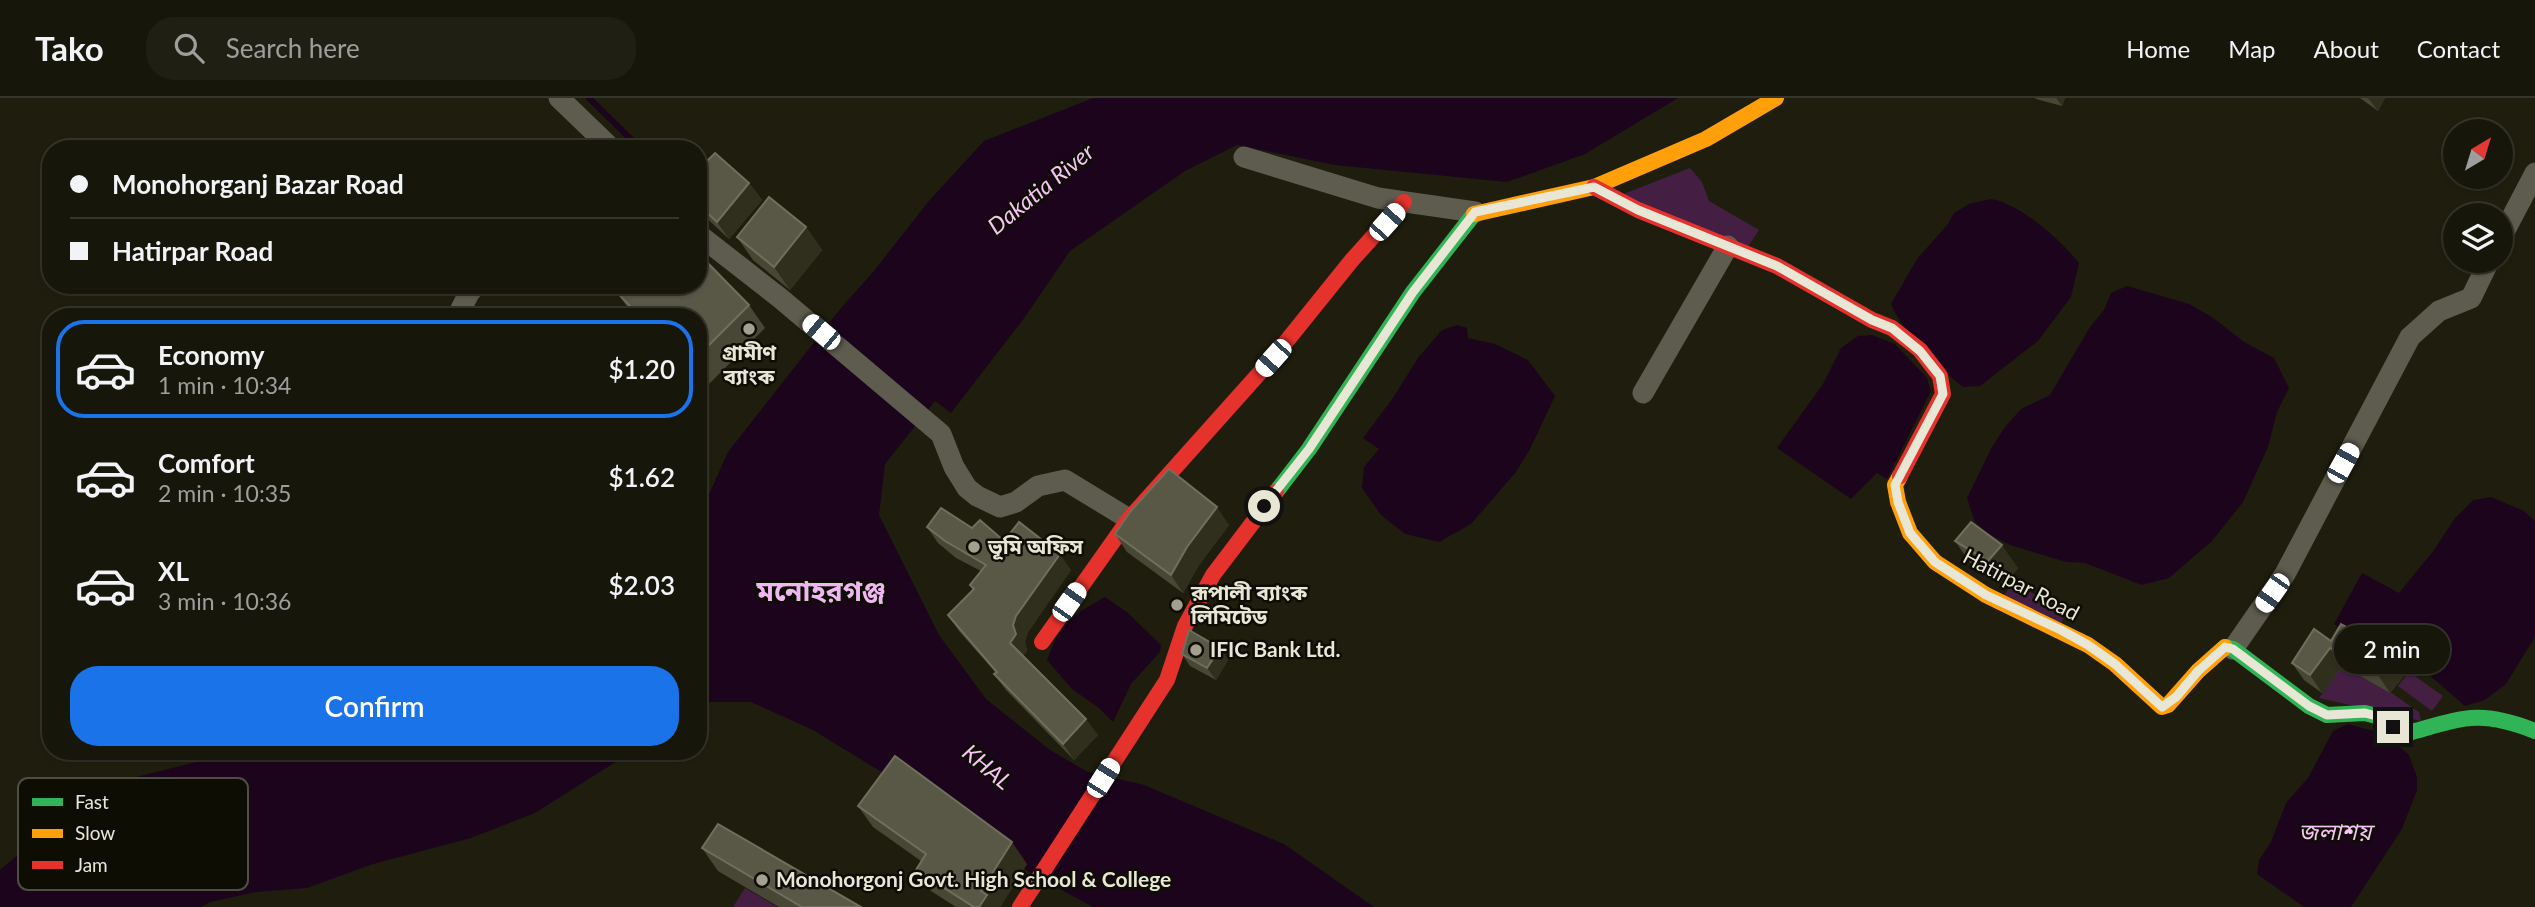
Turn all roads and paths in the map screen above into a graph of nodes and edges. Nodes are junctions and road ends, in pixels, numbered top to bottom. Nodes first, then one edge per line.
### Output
1 (559, 98) edge
2 (1776, 98) edge
3 (602, 140) edge
4 (1244, 157) dead end
5 (2535, 173) edge
6 (1594, 187) junction
7 (1404, 202) junction
8 (1475, 212) junction
9 (2513, 215) edge
10 (707, 241) edge
11 (1728, 246) junction
12 (2483, 273) edge
13 (1643, 393) dead end
14 (1129, 519) junction
15 (1042, 642) dead end
16 (2233, 649) junction
17 (2535, 731) edge
18 (1020, 907) edge

1 - 3 street
2 - 6 street
4 - 7 street
5 - 9 street
6 - 8 street
6 - 11 street, Hatirpar Road
7 - 8 street
7 - 14 street
8 - 18 street
10 - 14 street
11 - 13 street
11 - 16 street, Hatirpar Road
12 - 16 street
14 - 15 street
16 - 17 street

